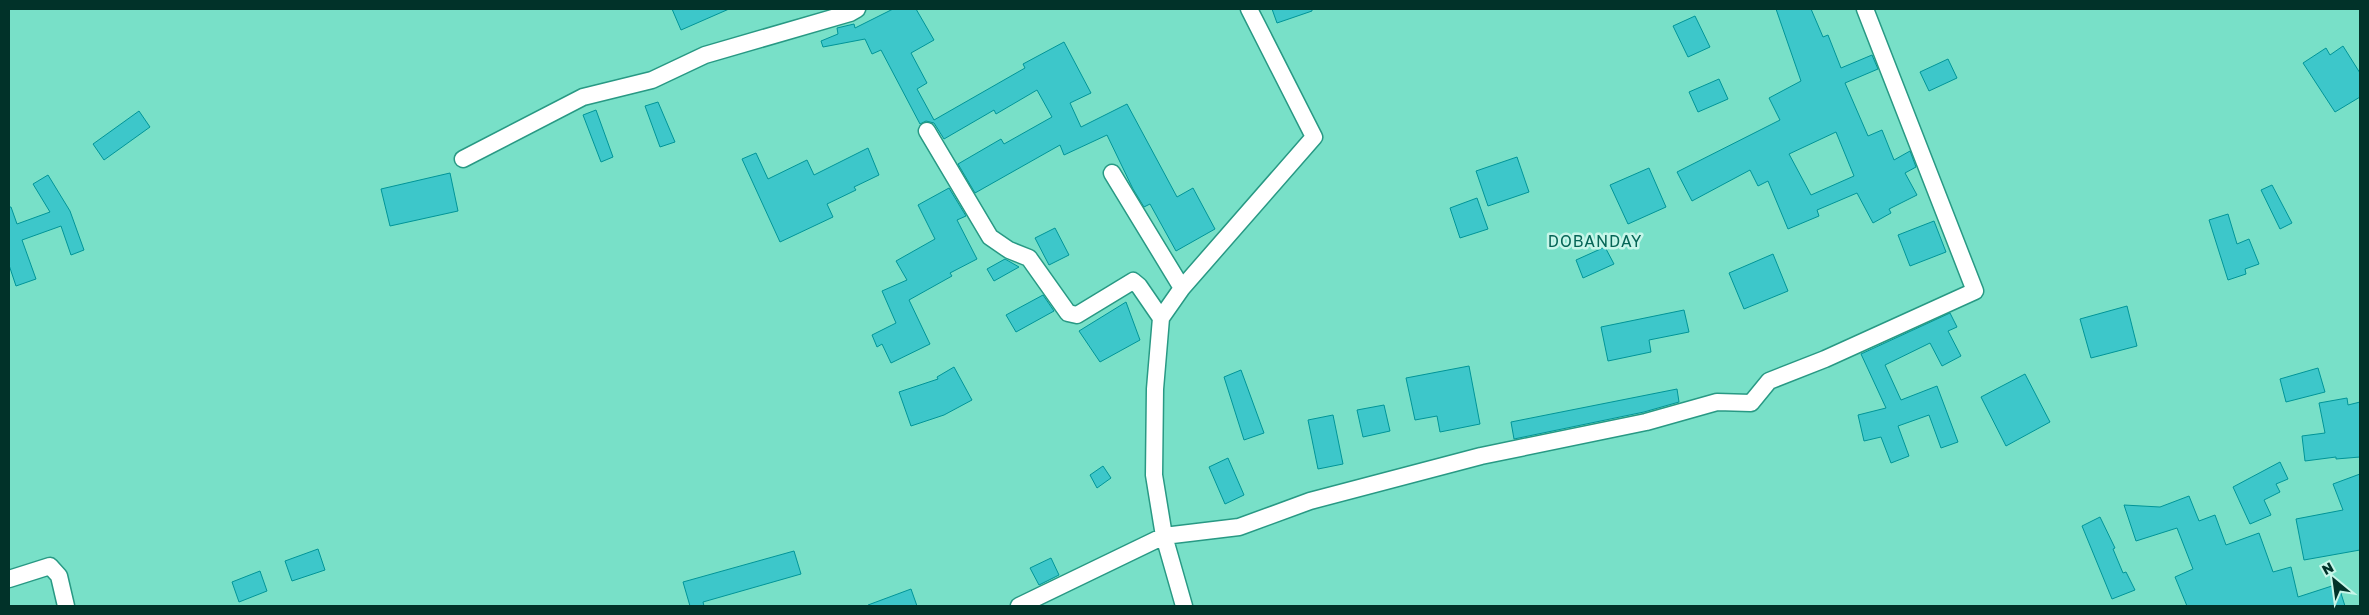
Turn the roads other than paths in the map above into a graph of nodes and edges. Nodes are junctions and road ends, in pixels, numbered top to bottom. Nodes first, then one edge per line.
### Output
1 (857, 9) edge
2 (1249, 9) edge
3 (1865, 9) edge
4 (927, 131) dead end
5 (463, 159) dead end
6 (1112, 173) dead end
7 (1182, 288) junction
8 (1162, 318) junction
9 (1164, 536) junction
10 (9, 578) edge
11 (66, 606) edge
12 (1019, 606) edge
13 (1184, 606) edge

1 - 5 street
2 - 7 street
3 - 9 street
4 - 8 street
6 - 7 street
7 - 8 street
8 - 9 street
9 - 12 street
9 - 13 street
10 - 11 street

